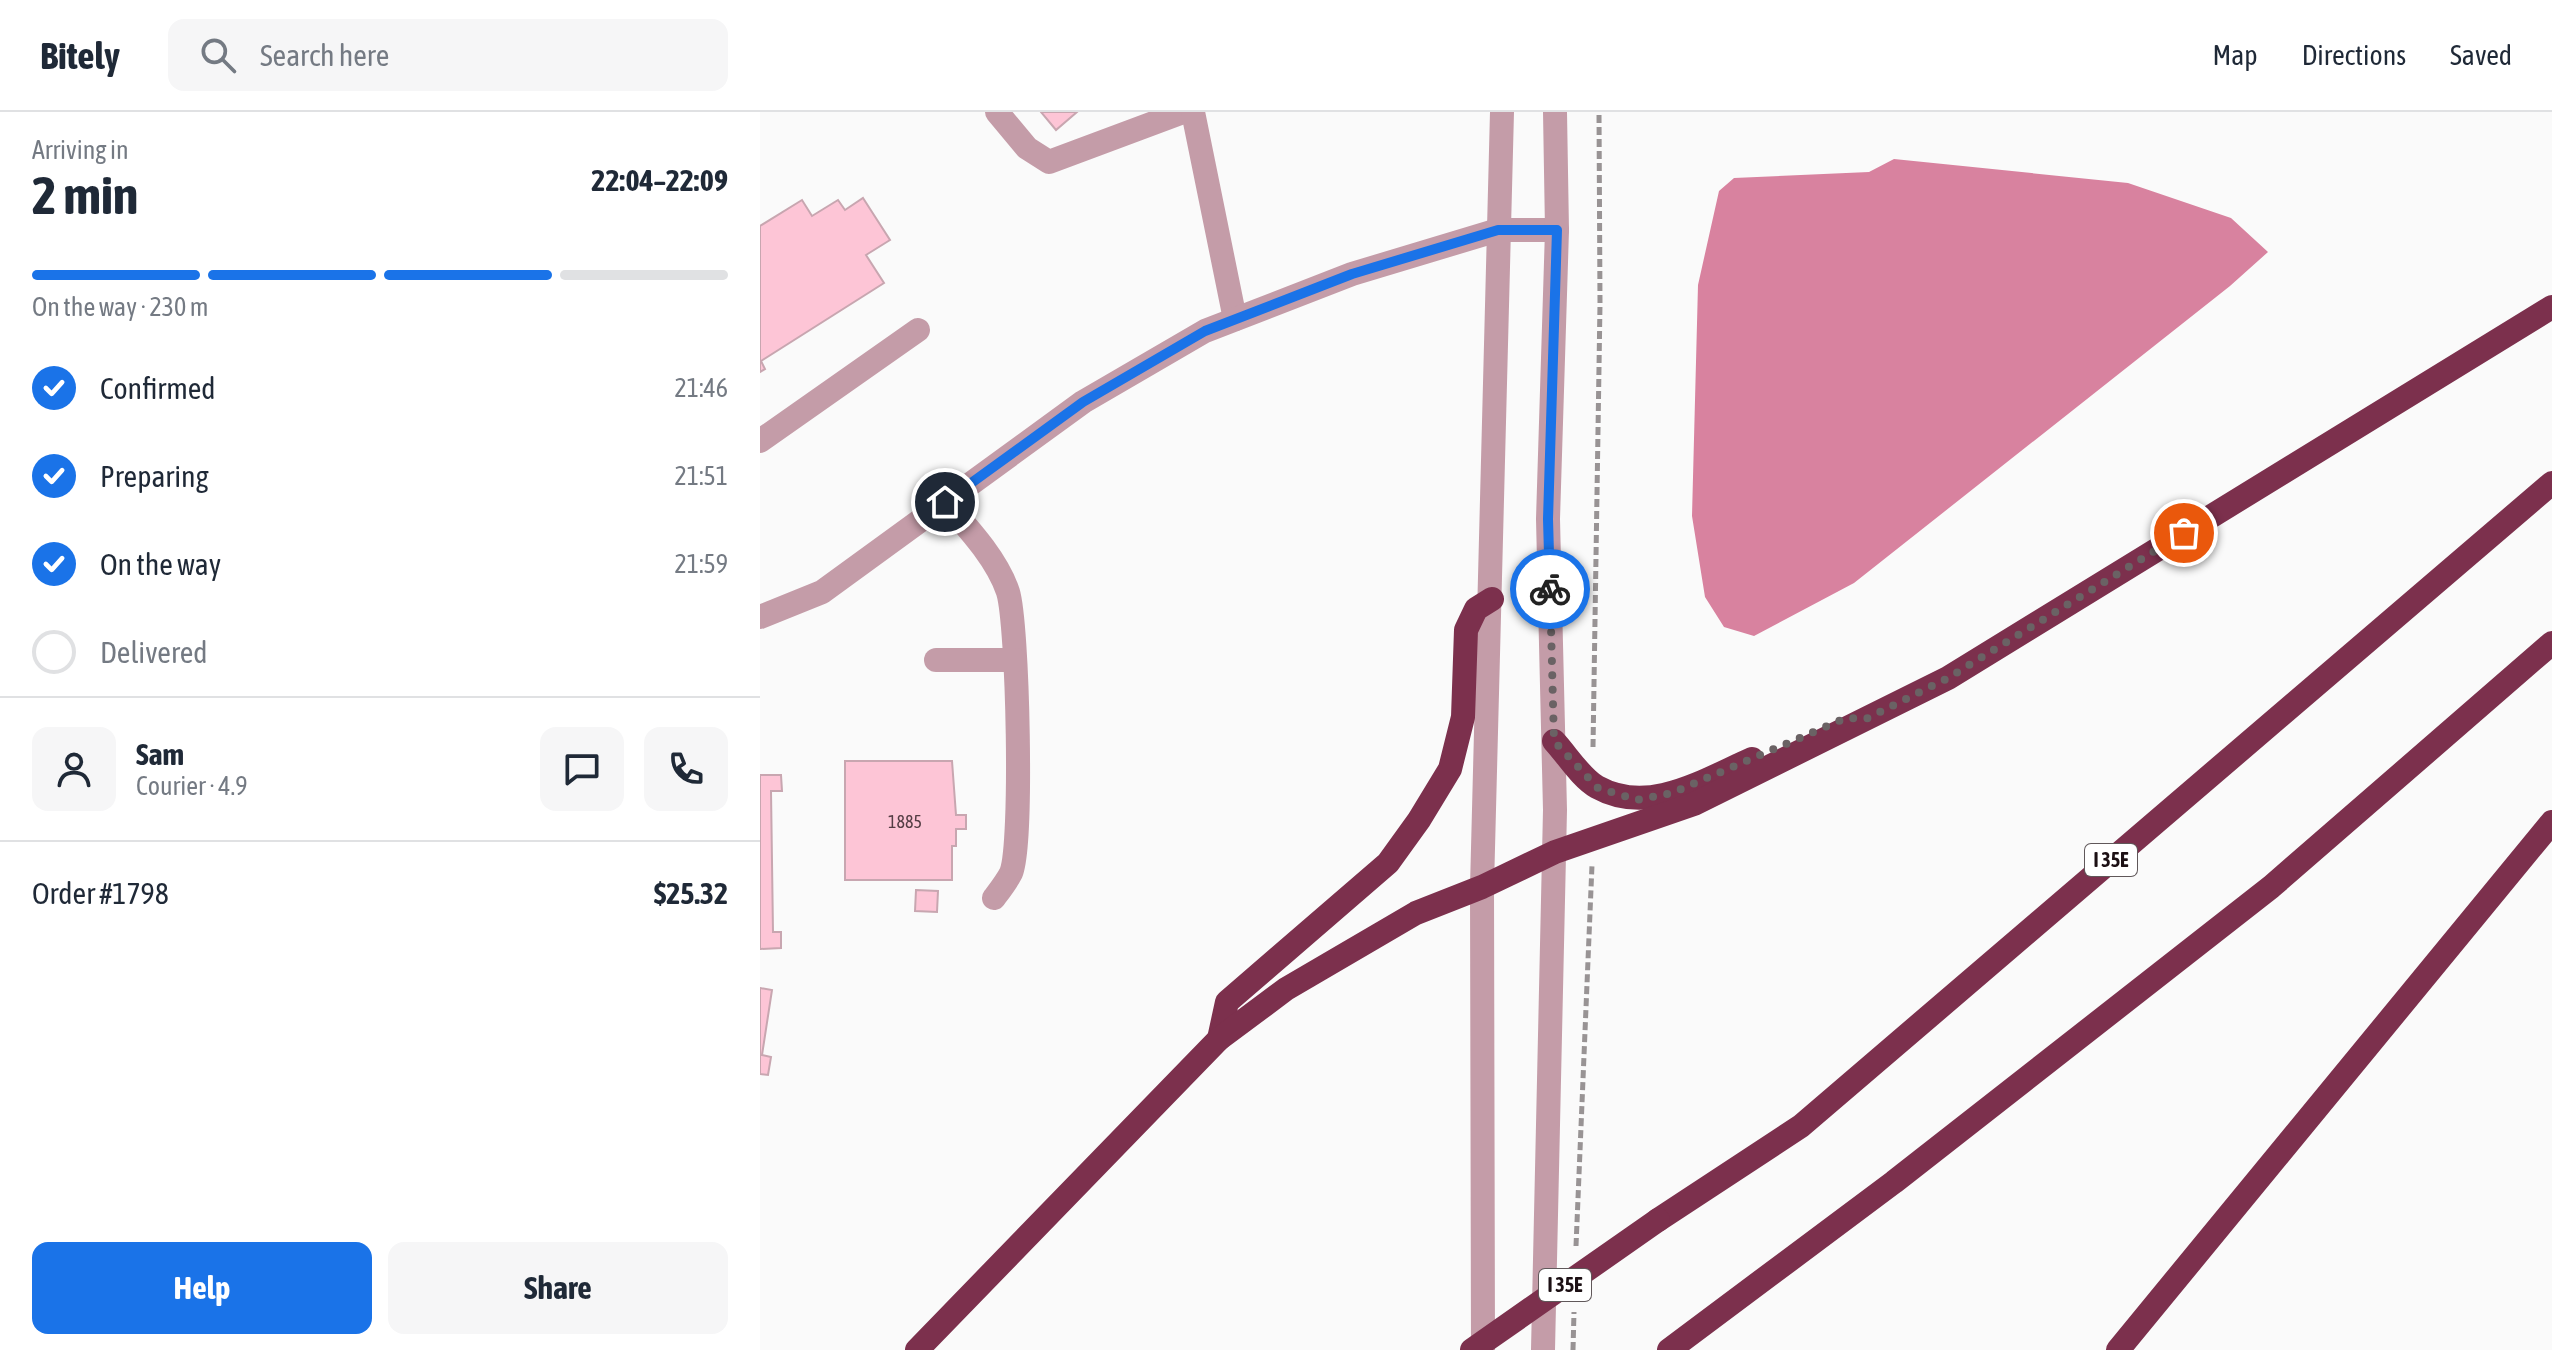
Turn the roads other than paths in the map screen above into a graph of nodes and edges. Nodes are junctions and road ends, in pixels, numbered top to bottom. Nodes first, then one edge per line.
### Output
1 (997, 112) edge
2 (1183, 112) edge
3 (1193, 112) edge
4 (1502, 112) edge
5 (1555, 112) edge
6 (1498, 230) junction
7 (1557, 230) junction
8 (2552, 307) edge
9 (1235, 319) junction
10 (918, 330) dead end
11 (760, 441) edge
12 (2552, 483) edge
13 (945, 502) junction
14 (1492, 599) junction
15 (760, 617) edge
16 (2552, 643) edge
17 (936, 660) dead end
18 (1015, 660) junction
19 (1866, 719) junction
20 (1554, 741) junction
21 (2552, 822) edge
22 (1555, 852) junction
23 (1482, 887) junction
24 (994, 898) dead end
25 (1219, 1039) junction
26 (1674, 1346) edge
27 (917, 1350) edge
28 (1472, 1350) edge
29 (1483, 1350) edge
30 (1543, 1350) edge
31 (2118, 1350) edge

1 - 2 street
3 - 9 street
4 - 6 street
5 - 7 street
6 - 7 street
6 - 9 street
6 - 14 street
7 - 20 street
8 - 19 highway
9 - 13 street
10 - 11 street
12 - 28 highway, I 35E, bridge
13 - 15 street
13 - 18 street
14 - 23 street
14 - 25 highway
16 - 26 highway
17 - 18 street
18 - 24 street
19 - 20 highway
19 - 22 highway
20 - 22 street
21 - 31 highway
22 - 23 highway
22 - 30 street
23 - 25 highway
23 - 29 street
25 - 27 highway

